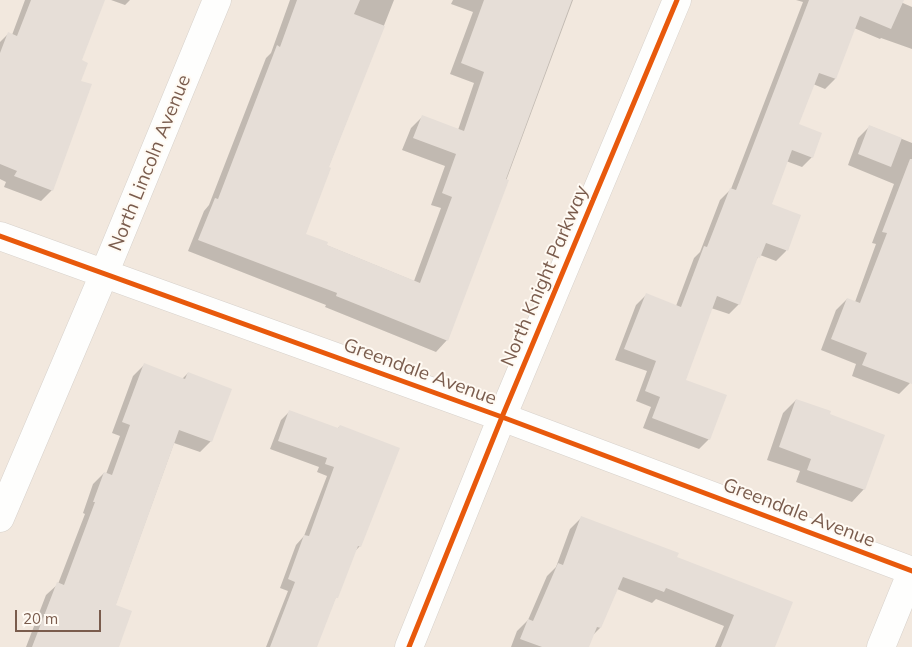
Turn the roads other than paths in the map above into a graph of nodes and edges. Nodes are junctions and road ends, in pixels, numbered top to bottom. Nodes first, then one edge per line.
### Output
1 (217, 0) edge
2 (677, 0) edge
3 (0, 236) edge
4 (104, 274) junction
5 (502, 417) junction
6 (0, 518) edge
7 (912, 571) edge
8 (409, 647) edge
9 (881, 647) edge

1 - 4 street, North Lincoln Avenue
2 - 5 street, North Knight Parkway
3 - 4 street, Greendale Avenue
4 - 5 street, Greendale Avenue
4 - 6 street, North Lincoln Avenue
5 - 7 street, Greendale Avenue
5 - 8 street, North Knight Parkway
7 - 9 street

